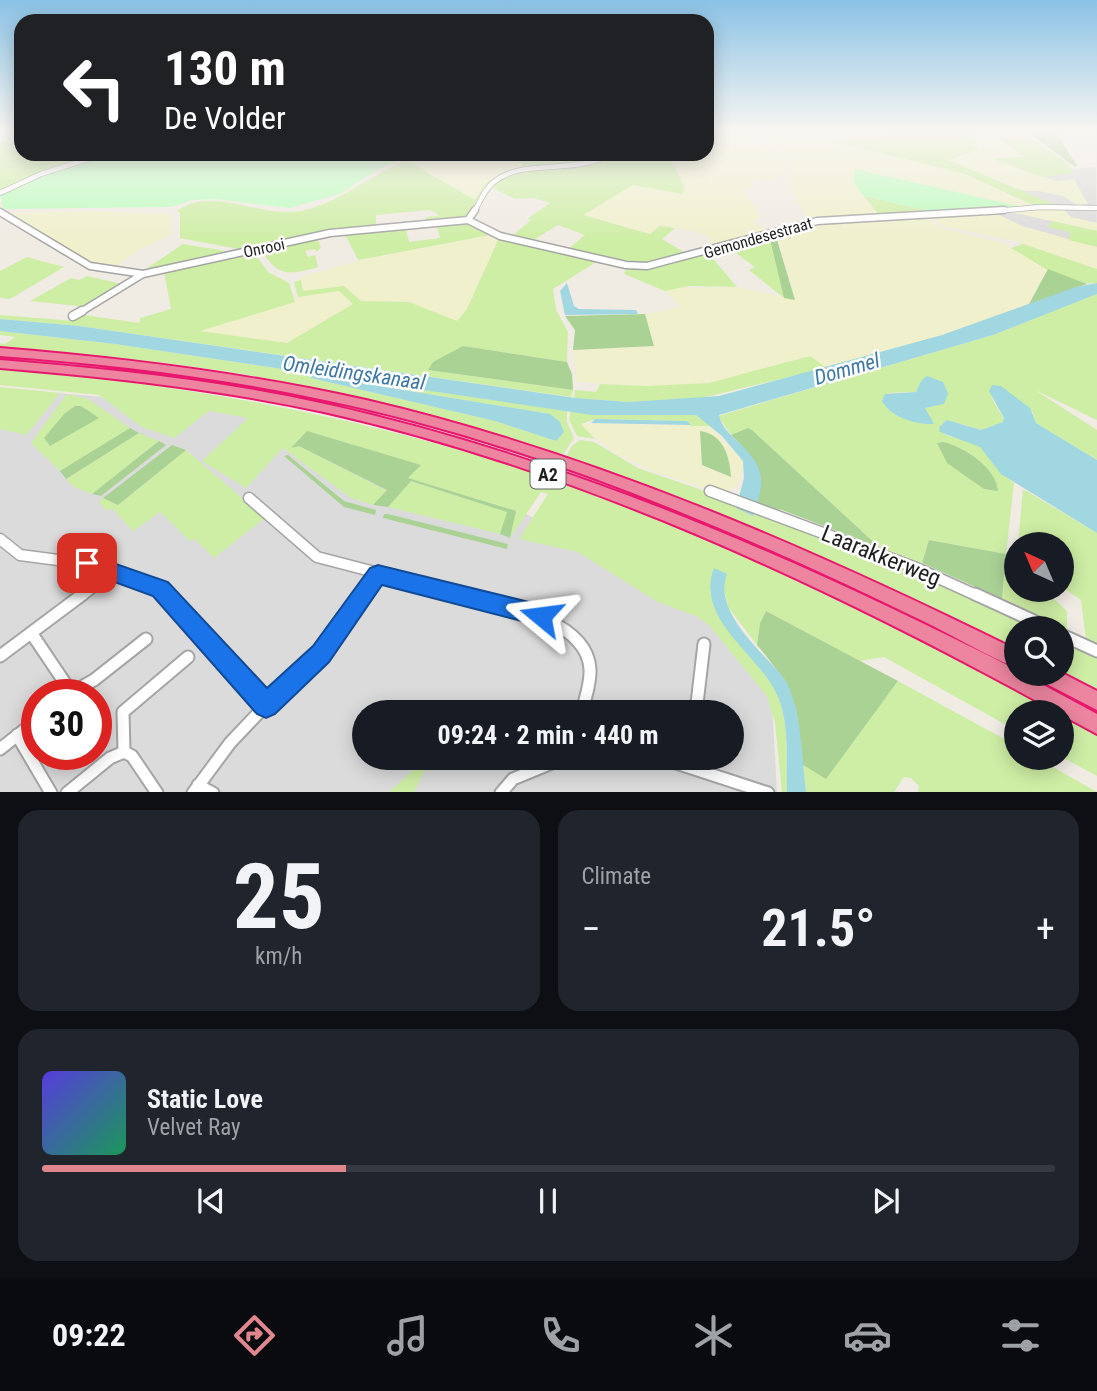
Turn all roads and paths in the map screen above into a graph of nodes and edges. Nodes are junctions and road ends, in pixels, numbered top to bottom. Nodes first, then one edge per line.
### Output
1 (60, 168) edge
2 (551, 168) edge
3 (0, 193) edge
4 (1097, 208) edge
5 (0, 212) edge
6 (468, 220) junction
7 (143, 274) junction
8 (73, 316) dead end
9 (0, 352) edge
10 (0, 363) edge
11 (710, 491) dead end
12 (249, 498) dead end
13 (0, 539) edge
14 (113, 572) junction
15 (378, 575) junction
16 (1022, 616) edge
17 (32, 634) junction
18 (146, 639) dead end
19 (1074, 640) edge
20 (704, 644) dead end
21 (1097, 651) edge
22 (1004, 654) edge
23 (0, 656) edge
24 (188, 657) dead end
25 (60, 679) edge
26 (95, 679) edge
27 (1068, 686) edge
28 (584, 700) edge
29 (697, 700) edge
30 (1097, 701) edge
31 (266, 705) junction
32 (1097, 724) edge
33 (21, 733) edge
34 (17, 736) junction
35 (0, 749) edge
36 (124, 751) junction
37 (535, 770) edge
38 (711, 770) edge
39 (196, 789) edge
40 (50, 792) edge
41 (69, 792) edge
42 (156, 792) edge
43 (502, 792) edge
44 (766, 792) edge

1 - 3 street
2 - 6 street
4 - 6 street, Gemondesestraat
5 - 7 street
6 - 7 street, Onrooi
7 - 8 street, Onrooi
9 - 22 highway, A2
10 - 32 highway, A2
11 - 16 street, Laarakkerweg
12 - 15 street
13 - 14 street
14 - 17 street
14 - 31 street
15 - 28 street
15 - 31 street
17 - 23 street
17 - 25 street
18 - 26 street
19 - 21 street
20 - 29 street
24 - 36 street
27 - 30 highway
31 - 39 street
33 - 34 street
34 - 35 street
34 - 40 street
36 - 41 street
36 - 42 street
37 - 43 street
38 - 44 street

